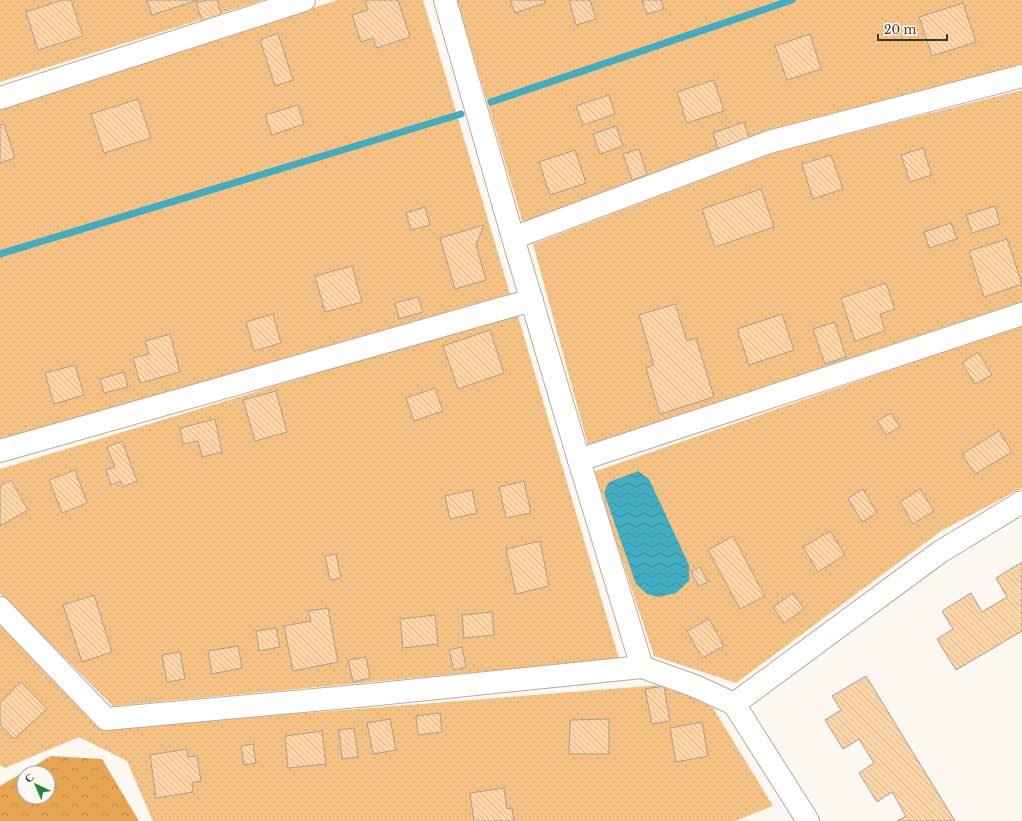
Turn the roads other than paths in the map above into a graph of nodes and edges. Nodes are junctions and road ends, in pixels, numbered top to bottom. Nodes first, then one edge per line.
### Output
1 (304, 0) edge
2 (445, 0) edge
3 (1022, 76) edge
4 (0, 98) edge
5 (513, 238) junction
6 (532, 300) junction
7 (1022, 314) edge
8 (0, 451) edge
9 (579, 460) junction
10 (1022, 502) edge
11 (0, 608) edge
12 (642, 667) junction
13 (734, 704) junction
14 (808, 821) edge

1 - 4 street
2 - 5 street
3 - 5 street
5 - 6 street
6 - 8 street
6 - 9 street
7 - 9 street
9 - 12 street
10 - 13 street
11 - 12 street
12 - 13 street
13 - 14 street

